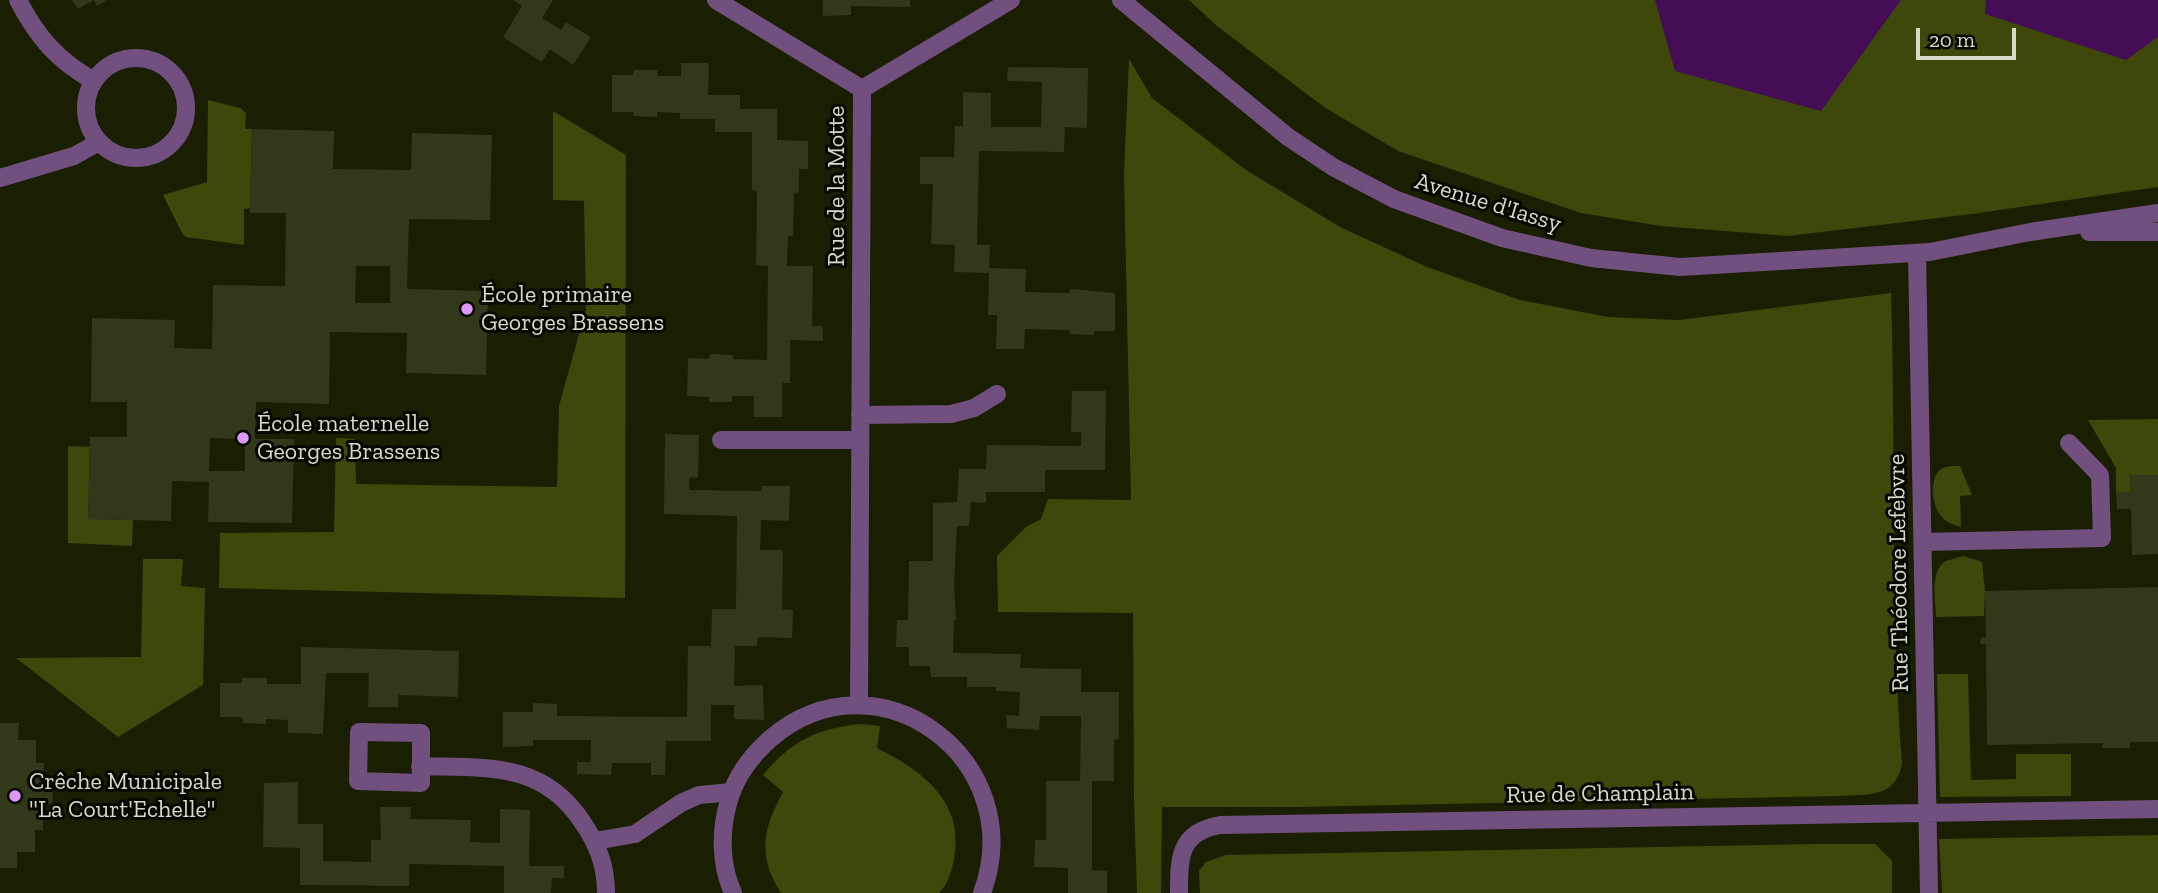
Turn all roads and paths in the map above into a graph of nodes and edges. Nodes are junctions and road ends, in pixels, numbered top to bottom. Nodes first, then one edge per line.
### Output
1 (18, 0) edge
2 (716, 0) edge
3 (1011, 0) edge
4 (1121, 0) edge
5 (94, 81) junction
6 (862, 89) junction
7 (99, 142) junction
8 (0, 178) edge
9 (2158, 214) edge
10 (2030, 232) junction
11 (2158, 232) edge
12 (1917, 253) junction
13 (997, 394) dead end
14 (860, 415) junction
15 (721, 440) dead end
16 (860, 440) junction
17 (2069, 443) dead end
18 (1923, 542) junction
19 (859, 705) junction
20 (421, 766) junction
21 (732, 792) junction
22 (2158, 809) edge
23 (1928, 814) junction
24 (595, 841) junction
25 (606, 893) edge
26 (733, 893) edge
27 (982, 893) edge
28 (1179, 893) edge
29 (1929, 893) edge

1 - 5 street
2 - 6 street
3 - 6 street, Rue de la Motte
4 - 12 street, Avenue d'Iassy
5 - 7 street
5 - 7 street
6 - 14 street, Rue de la Motte
7 - 8 street
9 - 10 street, Avenue d'Iassy
10 - 11 street, Avenue d'Iassy
10 - 12 street, Avenue d'Iassy
12 - 18 street, Rue Théodore Lefebvre
13 - 14 street
14 - 16 street, Rue de la Motte
15 - 16 street
16 - 19 street, Rue de la Motte
17 - 18 street
18 - 23 street, Rue Théodore Lefebvre
19 - 21 street
19 - 27 street
20 - 20 street
20 - 24 street
21 - 24 street
21 - 26 street
22 - 23 street, Rue de Champlain
23 - 28 street, Rue de Champlain
23 - 29 street, Rue Théodore Lefebvre
24 - 25 street

